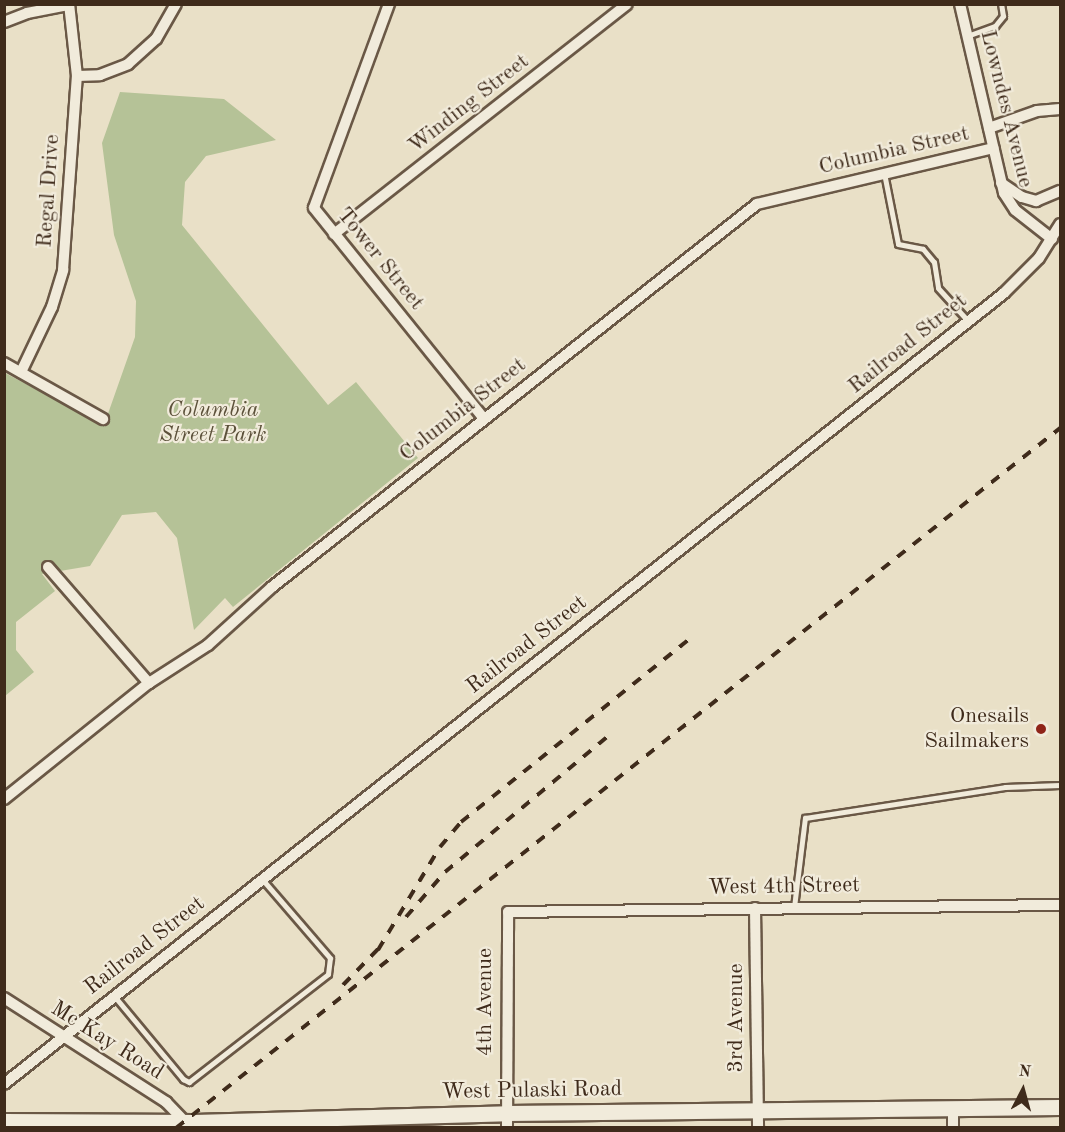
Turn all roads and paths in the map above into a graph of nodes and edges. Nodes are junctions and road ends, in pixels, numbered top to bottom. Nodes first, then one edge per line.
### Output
1 (176, 4) edge
2 (389, 4) edge
3 (627, 4) edge
4 (960, 4) edge
5 (1001, 4) edge
6 (69, 5) edge
7 (4, 22) edge
8 (967, 36) junction
9 (77, 76) junction
10 (1060, 109) edge
11 (989, 128) junction
12 (993, 148) junction
13 (884, 173) junction
14 (1001, 183) junction
15 (1060, 191) edge
16 (1060, 224) edge
17 (334, 234) junction
18 (1052, 239) junction
19 (968, 321) junction
20 (4, 363) edge
21 (21, 372) junction
22 (103, 419) dead end
23 (484, 419) junction
24 (48, 567) dead end
25 (150, 682) junction
26 (1060, 785) edge
27 (4, 799) edge
28 (262, 879) junction
29 (1060, 904) edge
30 (794, 907) junction
31 (755, 908) junction
32 (508, 912) joint
33 (114, 996) junction
34 (4, 998) edge
35 (62, 1036) junction
36 (4, 1084) edge
37 (1060, 1107) edge
38 (953, 1108) junction
39 (757, 1112) junction
40 (507, 1120) edge
41 (4, 1121) edge
42 (242, 1123) edge
43 (188, 1125) edge
44 (758, 1128) edge
45 (953, 1128) edge

1 - 9 street
2 - 17 street, Tower Street
3 - 17 street, Winding Street
4 - 8 street, Lowndes Avenue
5 - 8 lane
6 - 7 street
6 - 9 street, Regal Drive
8 - 11 street, Lowndes Avenue
9 - 21 street, Regal Drive
10 - 11 street
11 - 12 street, Lowndes Avenue
12 - 13 street, Columbia Street
12 - 14 street, Lowndes Avenue
13 - 19 lane
13 - 23 street, Columbia Street
14 - 15 street
14 - 18 street, Lowndes Avenue
16 - 18 street, Railroad Street
17 - 23 street, Tower Street
18 - 19 street, Railroad Street
19 - 28 street, Railroad Street
20 - 21 street
21 - 22 street
23 - 25 street, Columbia Street
24 - 25 street
25 - 27 street, Columbia Street
26 - 30 lane
28 - 33 street, Railroad Street
28 - 33 lane
29 - 30 street, West 4th Street
30 - 31 street, West 4th Street
31 - 32 street, West 4th Street
31 - 39 street, 3rd Avenue
32 - 40 street, 4th Avenue
33 - 35 street, Railroad Street
34 - 35 street, Mc Kay Road
35 - 36 street, Railroad Street
35 - 43 street, Mc Kay Road
37 - 38 main road, West Pulaski Road
38 - 39 main road, West Pulaski Road
38 - 45 street
39 - 40 main road, West Pulaski Road
39 - 44 street, 3rd Avenue
40 - 42 main road, West Pulaski Road
41 - 43 main road, West Pulaski Road
42 - 43 main road, West Pulaski Road

